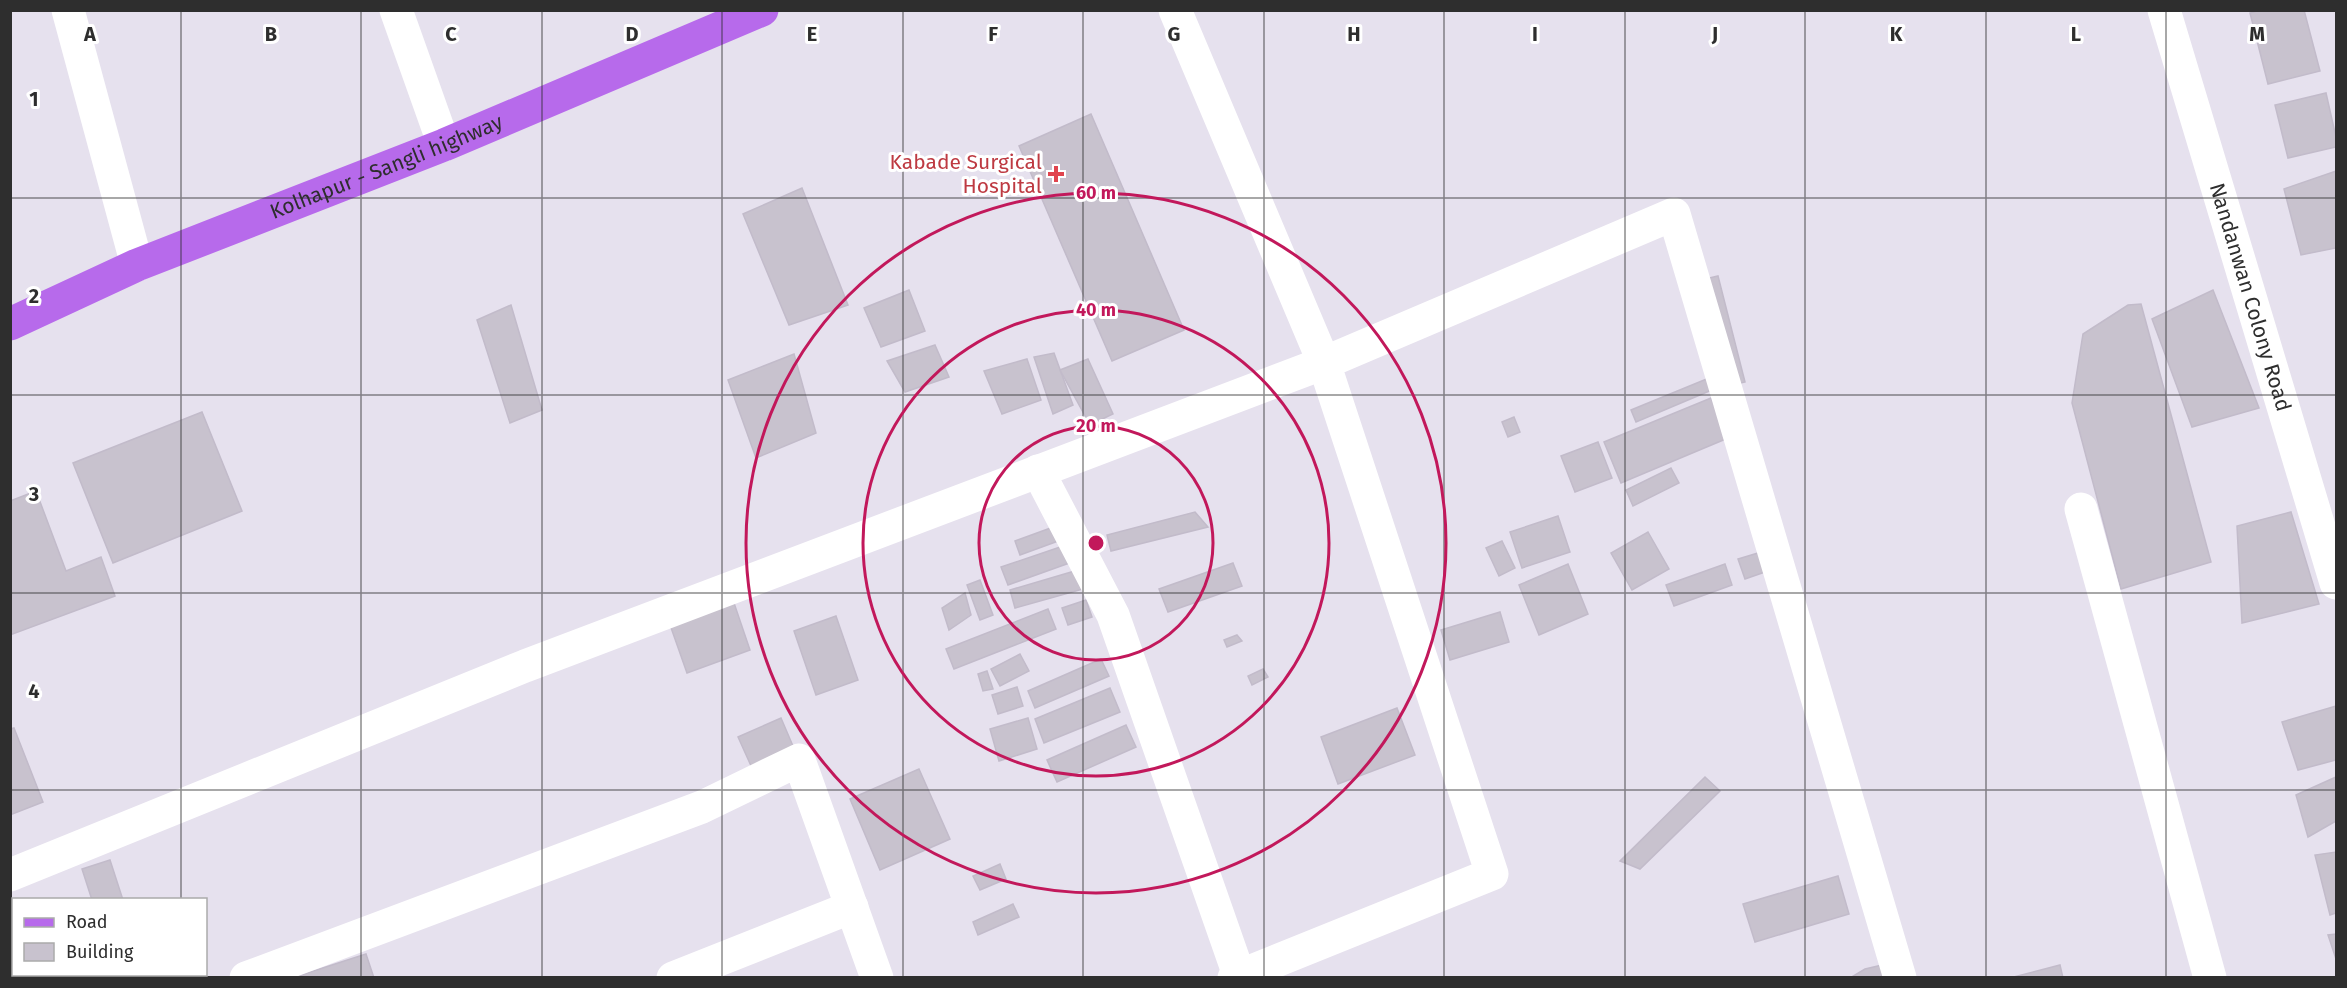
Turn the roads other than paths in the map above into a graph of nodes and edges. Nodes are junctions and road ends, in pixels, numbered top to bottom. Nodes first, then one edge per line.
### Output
1 (68, 10) edge
2 (396, 10) edge
3 (762, 10) edge
4 (1175, 10) edge
5 (2163, 10) edge
6 (444, 145) junction
7 (137, 265) junction
8 (10, 324) edge
9 (1324, 363) junction
10 (1038, 471) junction
11 (2081, 509) dead end
12 (2337, 583) edge
13 (10, 875) edge
14 (852, 907) junction
15 (1236, 976) edge
16 (246, 978) edge
17 (673, 978) edge
18 (878, 978) edge
19 (1900, 978) edge
20 (2210, 978) edge

1 - 7 street
2 - 6 street
3 - 6 main road, Kolhapur - Sangli highway
4 - 9 street
5 - 12 street, Nandanwan Colony Road
6 - 7 main road, Kolhapur - Sangli highway
7 - 8 main road, Kolhapur - Sangli highway
9 - 10 street
9 - 15 street
9 - 19 street
10 - 13 street
10 - 15 street
11 - 20 street
14 - 16 street
14 - 17 street
14 - 18 street

